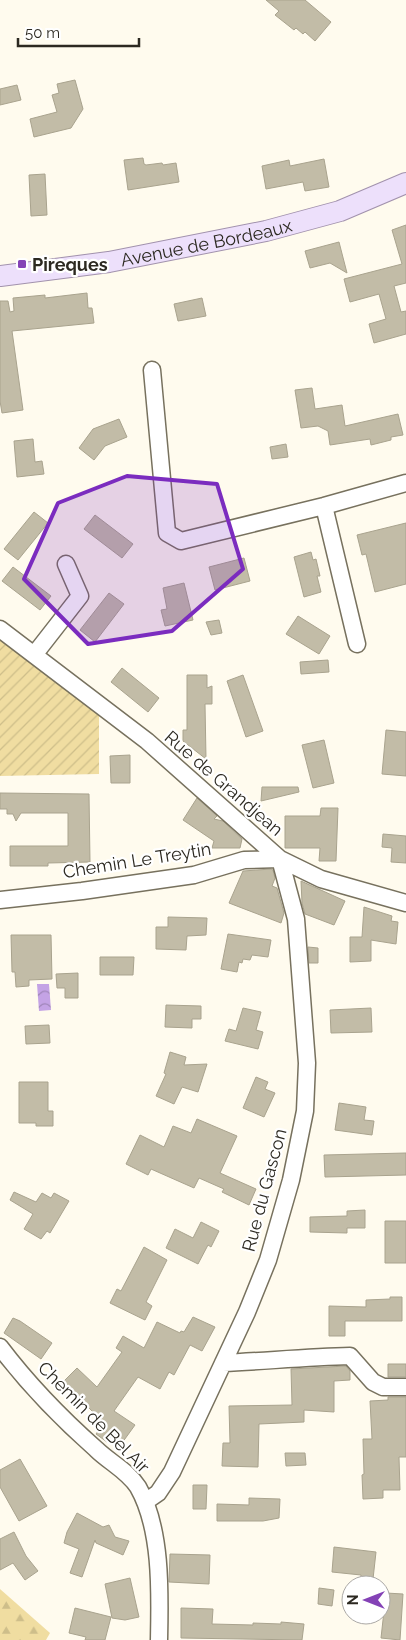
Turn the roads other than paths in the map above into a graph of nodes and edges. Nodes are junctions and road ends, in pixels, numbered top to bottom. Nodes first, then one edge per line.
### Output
1 (406, 183) edge
2 (0, 276) edge
3 (152, 370) dead end
4 (406, 483) edge
5 (324, 506) junction
6 (66, 564) dead end
7 (0, 629) edge
8 (357, 644) dead end
9 (34, 655) junction
10 (280, 859) junction
11 (0, 900) edge
12 (406, 903) edge
13 (0, 1347) edge
14 (223, 1363) junction
15 (406, 1387) edge
16 (145, 1502) junction
17 (159, 1640) edge

1 - 2 main road, Avenue de Bordeaux
3 - 5 street
4 - 5 street
5 - 8 street
6 - 9 street
7 - 9 street, Rue de Grandjean
9 - 10 street, Rue de Grandjean
10 - 11 street, Chemin Le Treytin
10 - 12 street, Rue de Grandjean
10 - 14 street, Rue du Gascon
13 - 16 street, Chemin de Bel Air
14 - 15 street
14 - 16 street, Rue du Gascon
16 - 17 street, Chemin de Bel Air

